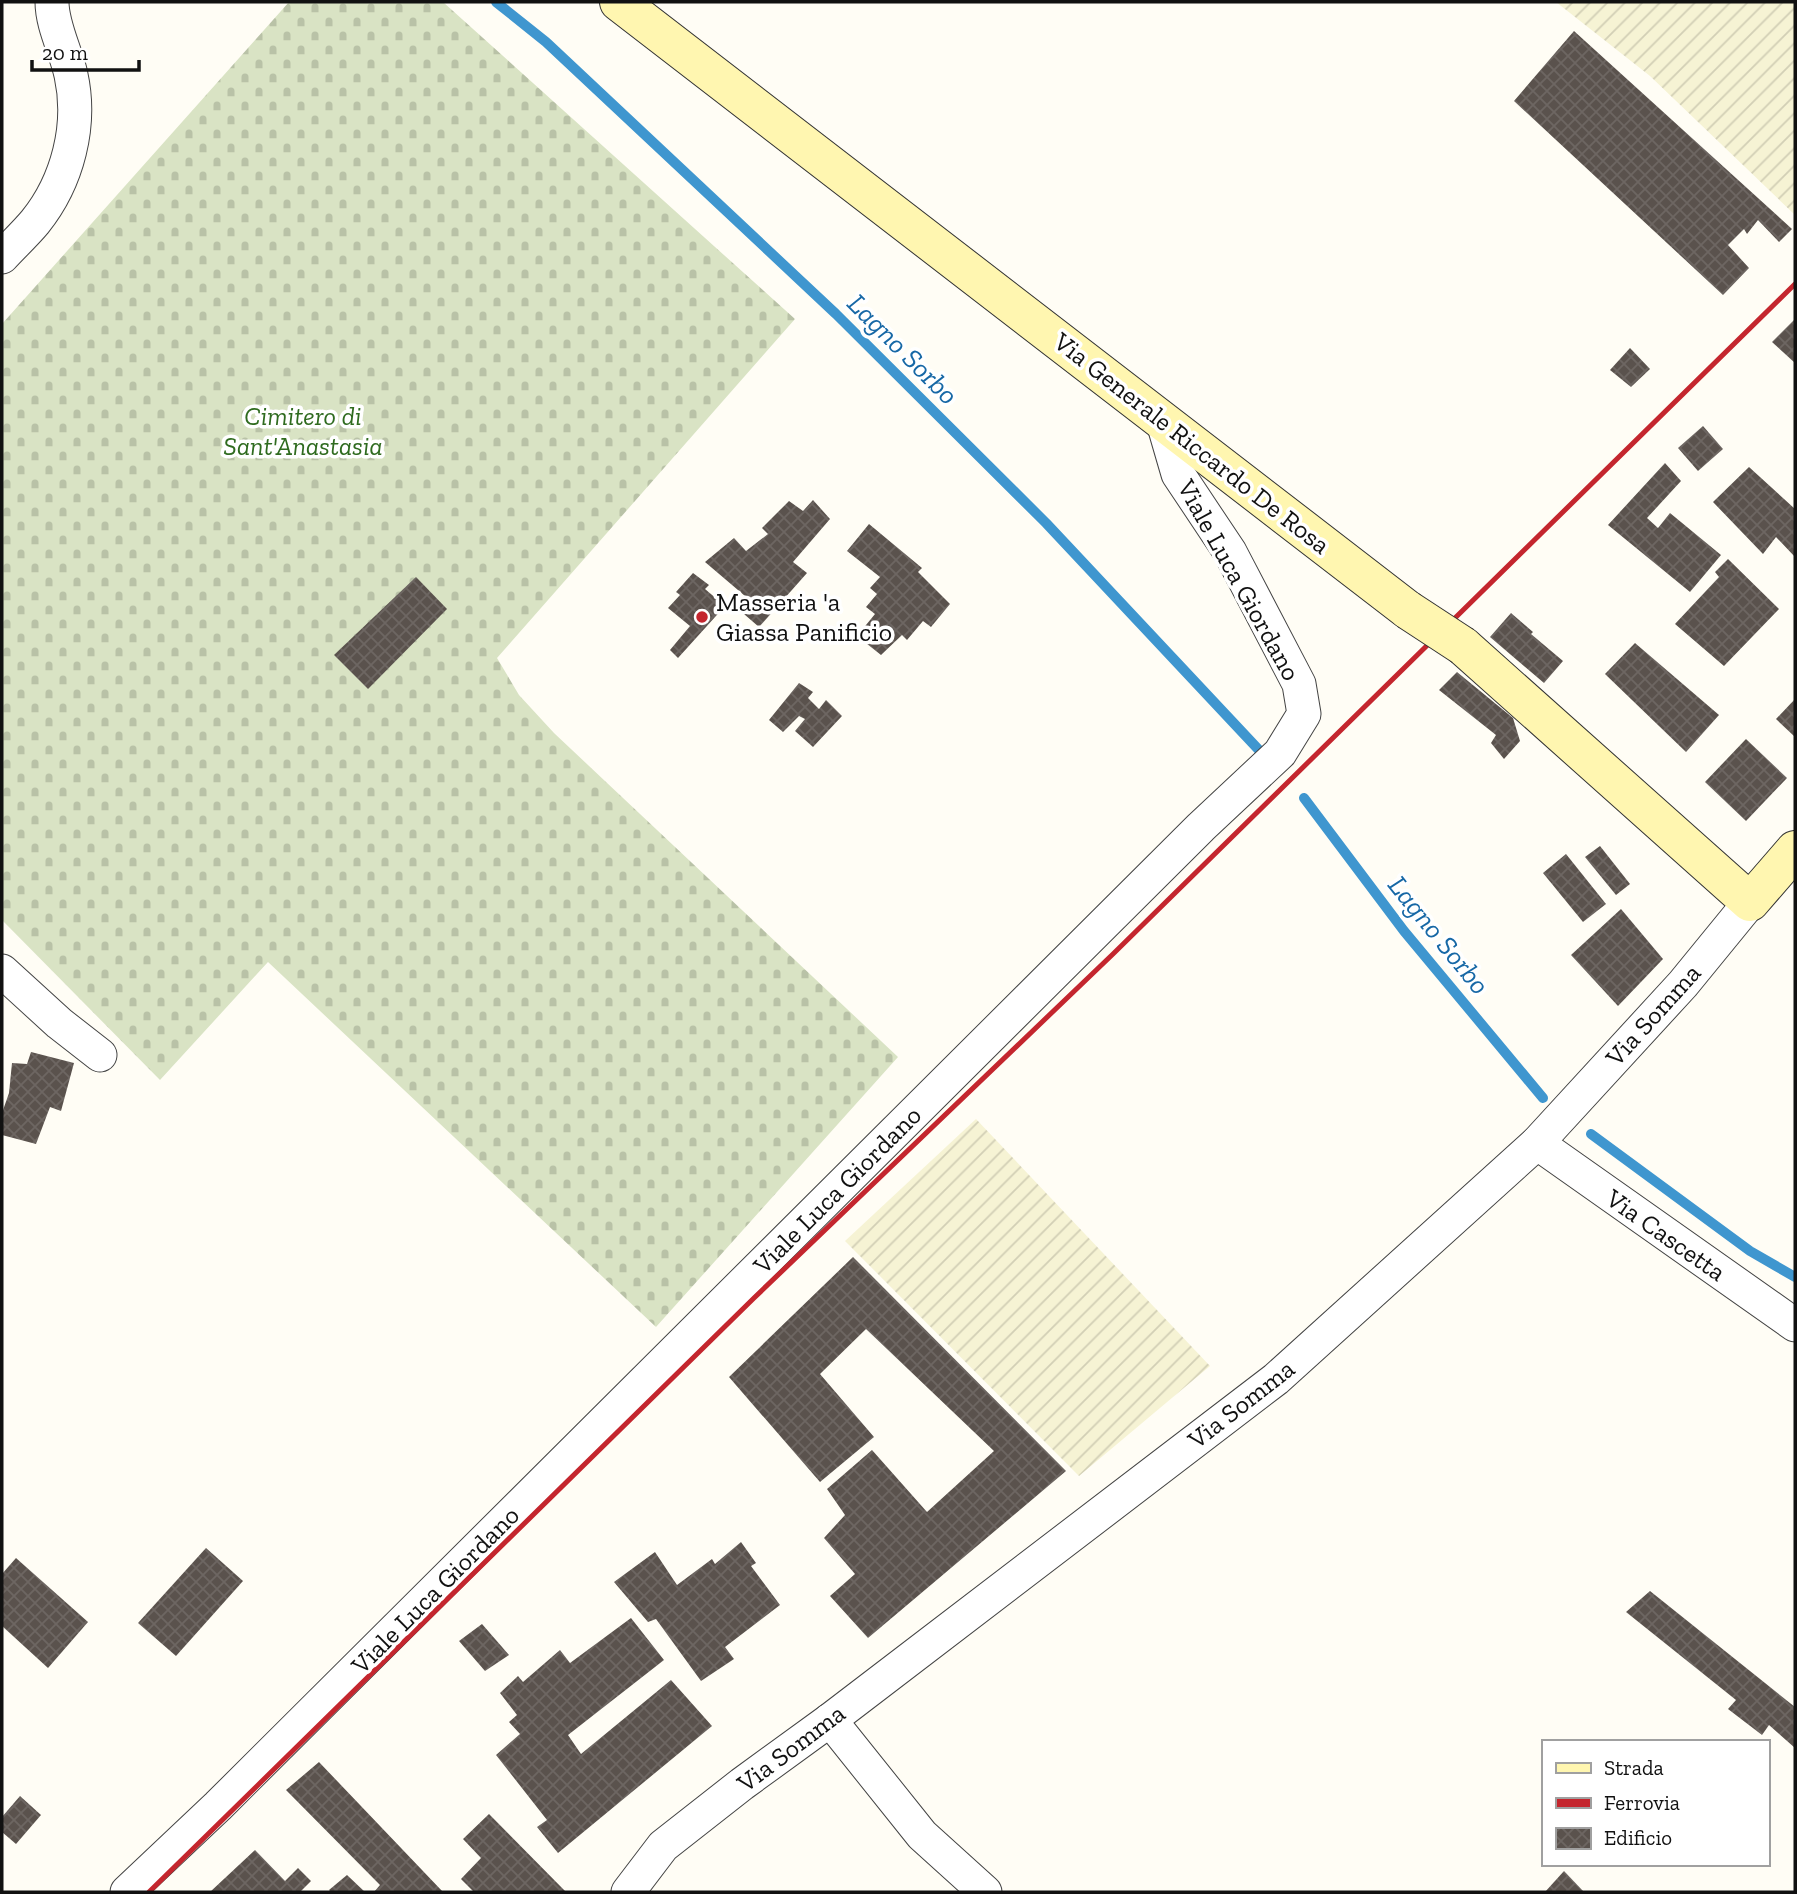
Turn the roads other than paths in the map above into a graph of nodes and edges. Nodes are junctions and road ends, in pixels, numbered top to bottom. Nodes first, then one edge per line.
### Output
1 (52, 2) edge
2 (619, 2) edge
3 (2, 257) edge
4 (1162, 419) junction
5 (1795, 850) edge
6 (1750, 902) junction
7 (2, 971) edge
8 (100, 1055) dead end
9 (1537, 1143) junction
10 (1795, 1325) edge
11 (830, 1720) junction
12 (127, 1892) edge
13 (628, 1892) edge
14 (985, 1892) edge

1 - 3 street
2 - 4 main road, Via Generale Riccardo De Rosa
4 - 6 main road, Via Generale Riccardo De Rosa, bridge
4 - 12 street, Viale Luca Giordano
5 - 6 main road, Via Somma
6 - 9 street, Via Somma
7 - 8 street
9 - 10 street, Via Cascetta
9 - 11 street, Via Somma
11 - 13 street, Via Somma
11 - 14 street

